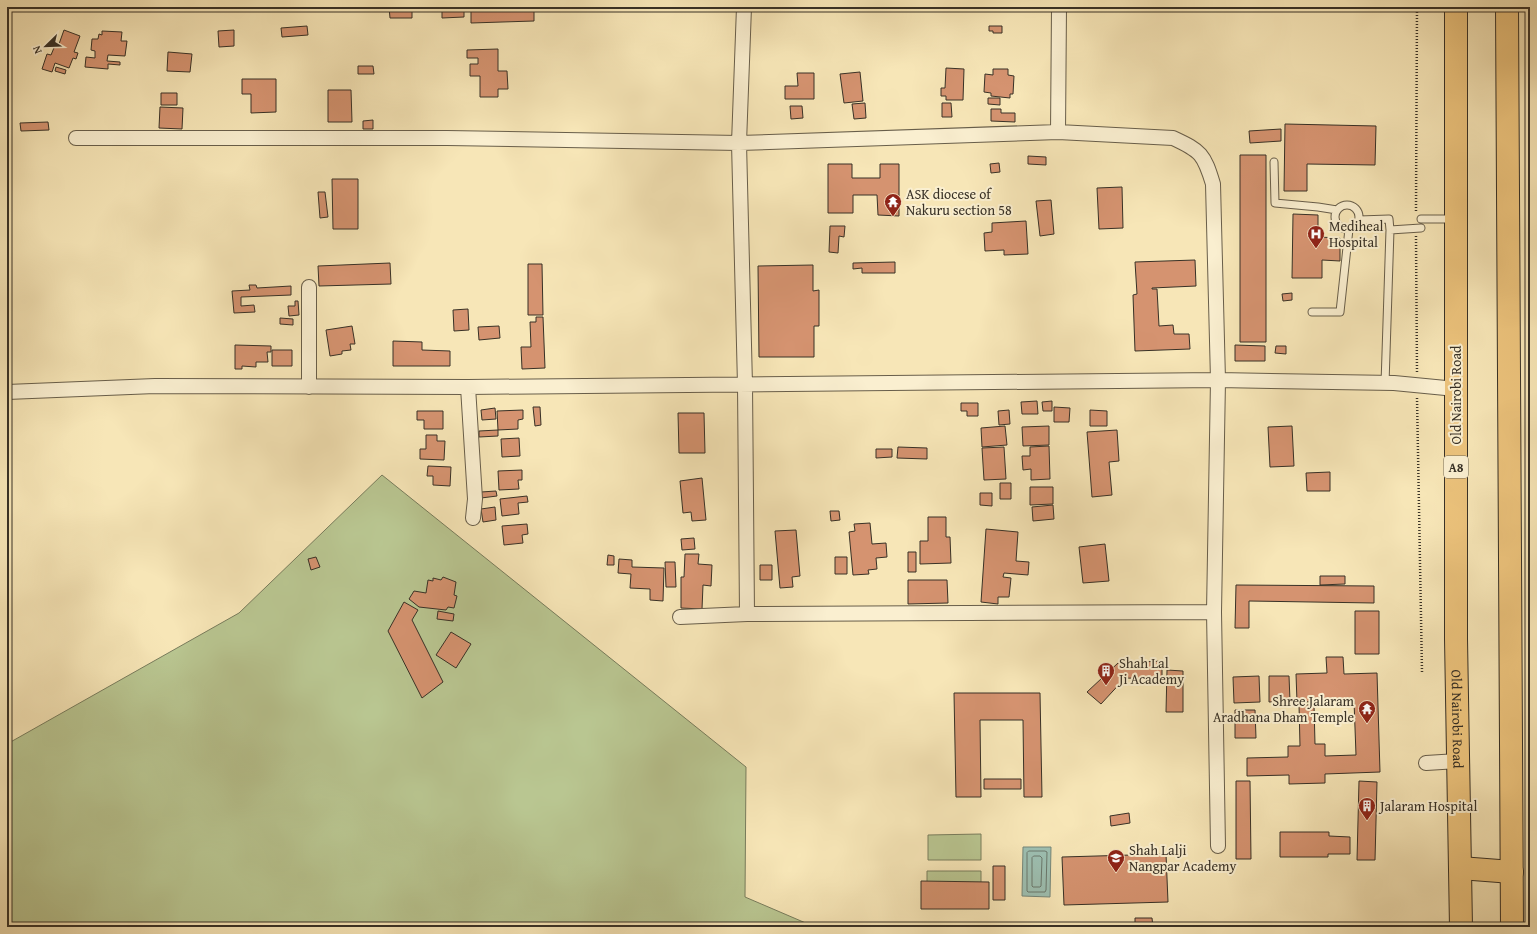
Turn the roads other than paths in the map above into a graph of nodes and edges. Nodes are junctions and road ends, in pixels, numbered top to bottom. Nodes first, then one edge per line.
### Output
1 (744, 7) edge
2 (1059, 7) edge
3 (1456, 7) edge
4 (1507, 7) edge
5 (1058, 132) junction
6 (76, 138) dead end
7 (739, 142) junction
8 (1274, 162) dead end
9 (1337, 210) junction
10 (1421, 219) dead end
11 (1456, 219) junction
12 (1359, 220) junction
13 (1418, 228) road end
14 (1349, 229) junction
15 (1390, 230) junction
16 (309, 287) dead end
17 (1312, 312) dead end
18 (1218, 380) junction
19 (1385, 384) junction
20 (745, 385) junction
21 (309, 387) junction
22 (468, 388) junction
23 (1456, 388) junction
24 (7, 392) edge
25 (472, 518) dead end
26 (1214, 612) junction
27 (747, 614) junction
28 (680, 617) dead end
29 (1458, 761) junction
30 (1426, 763) dead end
31 (1218, 846) dead end
32 (1460, 868) junction
33 (1512, 872) junction
34 (1461, 927) edge
35 (1512, 927) edge

1 - 7 street
2 - 5 street
3 - 11 highway, Old Nairobi Road / A8
4 - 33 highway
5 - 7 street
5 - 18 street
6 - 7 street
7 - 20 street
8 - 9 lane
9 - 12 lane
9 - 14 lane
10 - 11 lane
11 - 23 highway, Old Nairobi Road / A8
12 - 14 lane
12 - 15 lane
13 - 15 lane
14 - 17 lane
15 - 19 lane
16 - 21 street
18 - 19 street
18 - 20 street
18 - 26 street
19 - 23 street
20 - 22 street
20 - 27 street
21 - 22 street
21 - 24 street
22 - 25 street
23 - 29 highway, Old Nairobi Road / A8
26 - 27 street
26 - 31 street
27 - 28 street
29 - 30 street
29 - 32 highway, Old Nairobi Road / A8
32 - 33 highway
32 - 34 highway, Old Nairobi Road / A8
33 - 35 highway

